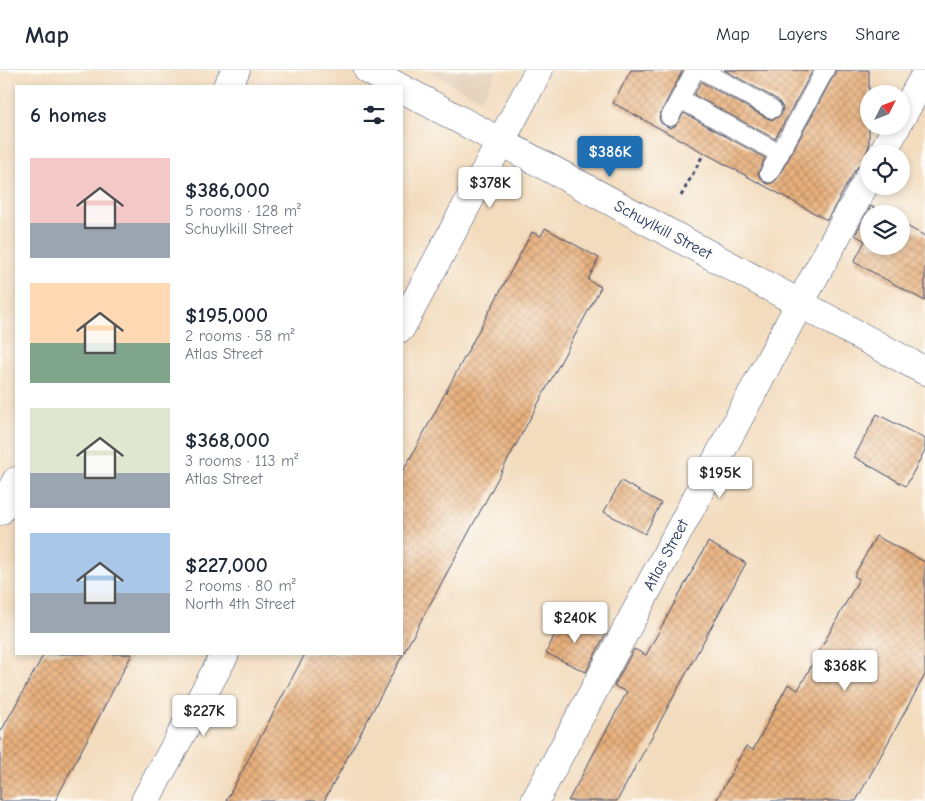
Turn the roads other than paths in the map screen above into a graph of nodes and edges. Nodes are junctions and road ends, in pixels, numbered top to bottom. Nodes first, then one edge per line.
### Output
1 (236, 70) edge
2 (368, 70) edge
3 (539, 70) edge
4 (696, 70) edge
5 (702, 70) edge
6 (824, 70) edge
7 (925, 75) edge
8 (228, 85) edge
9 (395, 85) edge
10 (403, 89) edge
11 (680, 99) junction
12 (910, 102) edge
13 (772, 108) dead end
14 (670, 117) dead end
15 (501, 143) junction
16 (780, 154) junction
17 (770, 172) dead end
18 (860, 194) edge
19 (800, 303) junction
20 (403, 324) edge
21 (925, 371) edge
22 (15, 482) edge
23 (0, 511) edge
24 (224, 655) edge
25 (145, 801) edge
26 (535, 801) edge

1 - 8 street
2 - 9 street
3 - 15 street
4 - 11 lane
5 - 13 lane
6 - 16 lane
7 - 12 street
10 - 15 street, Schuylkill Street
11 - 14 lane
11 - 16 lane
15 - 19 street, Schuylkill Street
15 - 20 street
16 - 17 lane
18 - 19 street, Atlas Street
19 - 21 street, Schuylkill Street
19 - 26 street, Atlas Street
22 - 23 street
24 - 25 street

